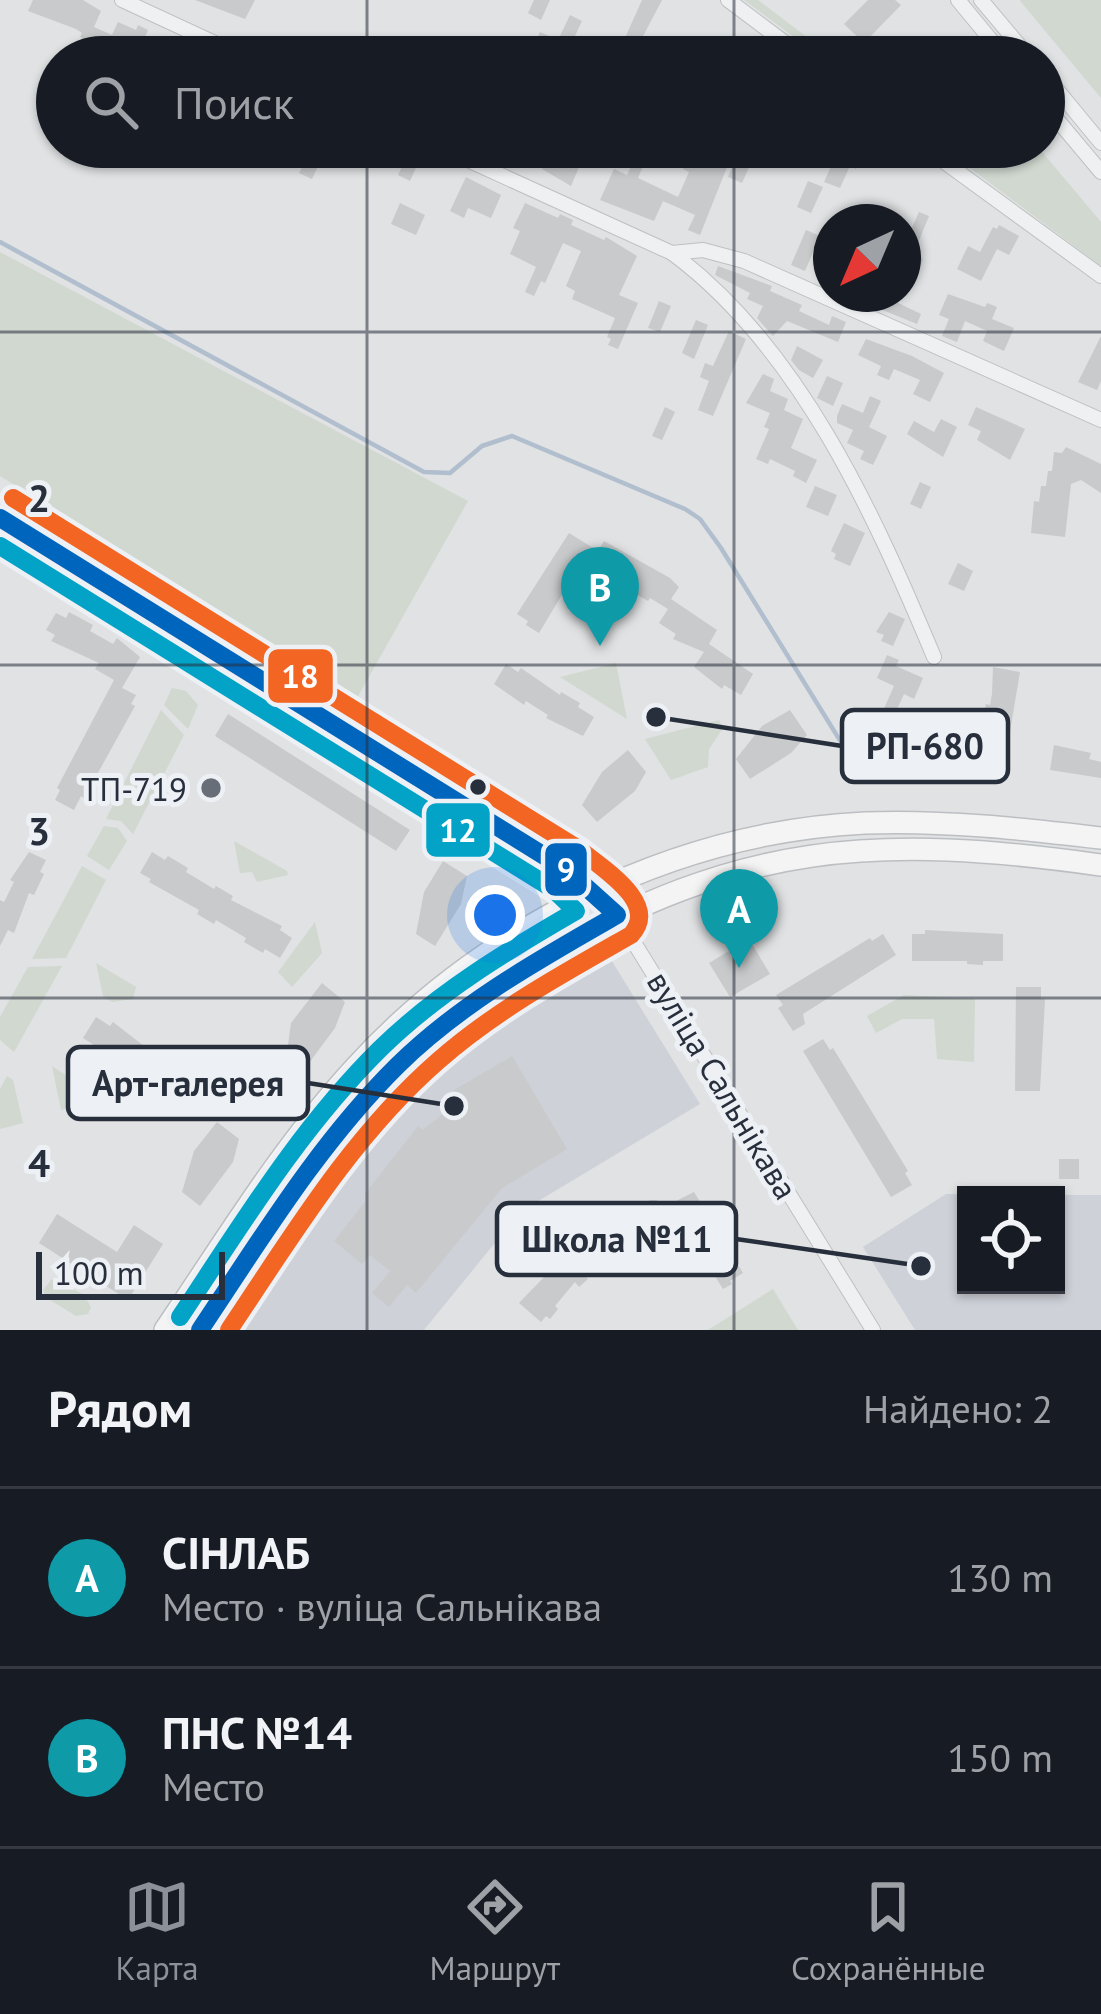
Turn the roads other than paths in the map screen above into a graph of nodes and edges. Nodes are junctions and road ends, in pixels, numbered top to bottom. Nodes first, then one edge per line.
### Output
1 (122, 0) edge
2 (728, 0) edge
3 (958, 0) edge
4 (981, 0) edge
5 (200, 36) edge
6 (776, 36) edge
7 (988, 36) edge
8 (1011, 36) edge
9 (1065, 99) edge
10 (1065, 129) edge
11 (1101, 143) edge
12 (485, 168) edge
13 (953, 168) edge
14 (1101, 172) edge
15 (673, 253) junction
16 (1101, 276) edge
17 (1101, 419) edge
18 (0, 518) edge
19 (934, 657) dead end
20 (1101, 838) edge
21 (1101, 865) edge
22 (595, 892) junction
23 (617, 915) junction
24 (165, 1330) edge
25 (200, 1330) edge
26 (873, 1330) edge

1 - 5 street
2 - 6 street
3 - 7 street
4 - 8 street
9 - 11 street
10 - 14 street
12 - 15 street
13 - 16 street
15 - 17 street
15 - 19 street
18 - 22 street, вуліца Сальнікава
20 - 22 main road
21 - 23 main road
22 - 23 street, вуліца Сальнікава
22 - 24 main road
23 - 25 main road
23 - 26 street, вуліца Сальнікава

